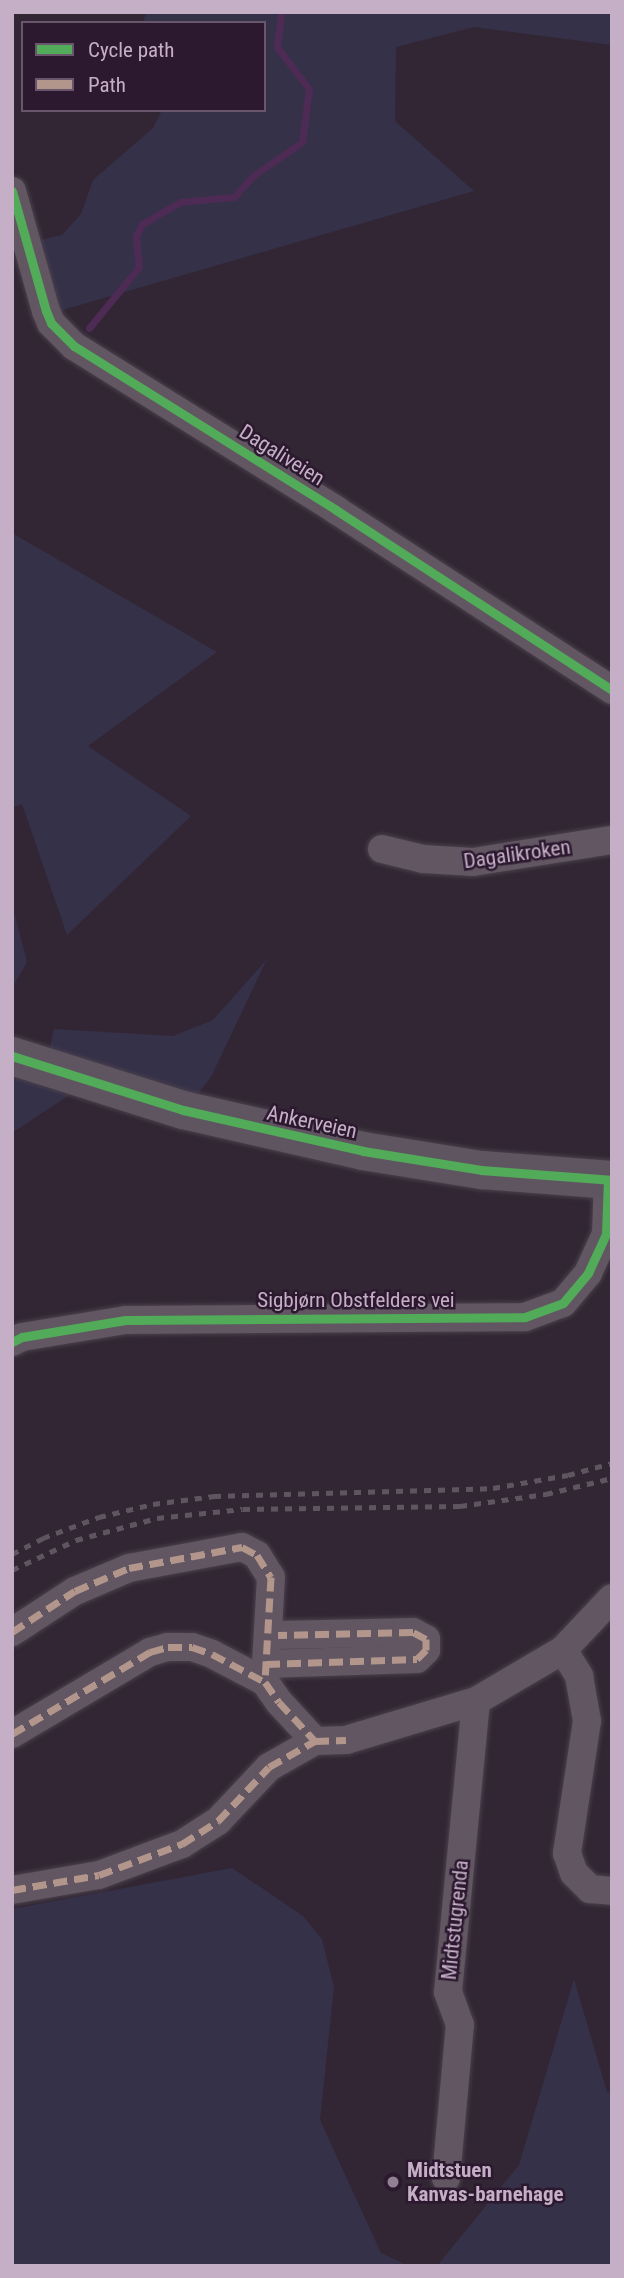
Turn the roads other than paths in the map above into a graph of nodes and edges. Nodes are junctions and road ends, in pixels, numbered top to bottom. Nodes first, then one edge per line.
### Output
1 (12, 191) edge
2 (612, 691) edge
3 (612, 840) edge
4 (382, 849) dead end
5 (12, 1056) edge
6 (610, 1180) edge
7 (12, 1342) edge
8 (612, 1598) edge
9 (12, 1632) edge
10 (278, 1635) dead end
11 (564, 1650) junction
12 (266, 1673) junction
13 (476, 1701) junction
14 (12, 1734) edge
15 (316, 1741) junction
16 (12, 1890) edge
17 (612, 1891) edge
18 (446, 2178) dead end

1 - 2 street, Dagaliveien
3 - 4 street, Dagalikroken
5 - 6 main road, Ankerveien
6 - 7 street, Sigbjørn Obstfelders vei
8 - 11 street
9 - 12 street
10 - 12 street
11 - 13 street
11 - 17 street
12 - 14 street
12 - 15 street
13 - 15 street
13 - 18 street, Midtstugrenda
15 - 16 street

